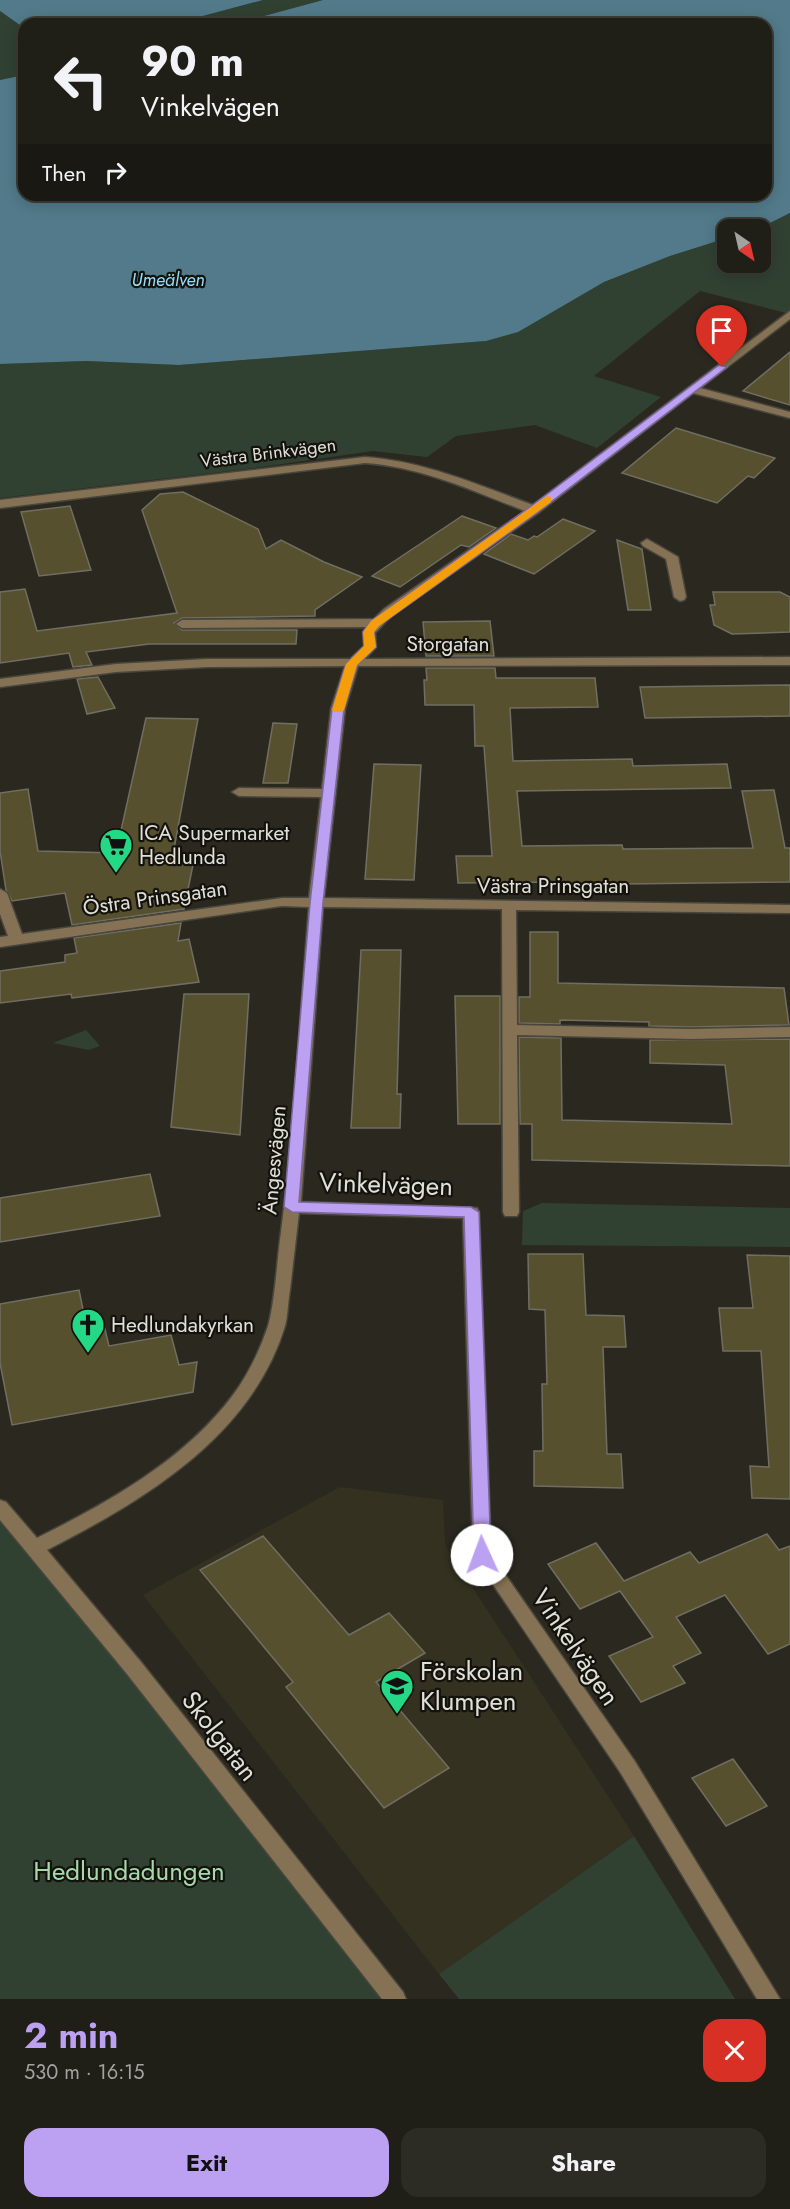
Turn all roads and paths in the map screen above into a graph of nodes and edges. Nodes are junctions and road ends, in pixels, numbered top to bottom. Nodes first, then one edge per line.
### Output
1 (790, 314) edge
2 (693, 390) junction
3 (790, 415) edge
4 (0, 504) edge
5 (534, 510) junction
6 (647, 543) dead end
7 (680, 597) dead end
8 (375, 623) junction
9 (182, 624) dead end
10 (790, 661) edge
11 (352, 664) junction
12 (0, 683) edge
13 (239, 792) dead end
14 (330, 793) junction
15 (0, 893) edge
16 (316, 903) junction
17 (509, 906) junction
18 (790, 909) edge
19 (16, 939) junction
20 (0, 942) edge
21 (510, 1030) junction
22 (790, 1032) edge
23 (292, 1207) junction
24 (511, 1212) dead end
25 (0, 1507) edge
26 (35, 1548) junction
27 (395, 1999) edge
28 (769, 1999) edge

1 - 2 street
2 - 3 street
2 - 5 street
4 - 5 street, Västra Brinkvägen
5 - 8 street
6 - 7 street
8 - 9 street
8 - 11 street
10 - 11 street, Storgatan
11 - 12 street, Storgatan
11 - 14 street, Ängesvägen
13 - 14 street
14 - 16 street, Ängesvägen
15 - 19 street
16 - 17 street, Västra Prinsgatan
16 - 19 street, Östra Prinsgatan
16 - 23 street, Ängesvägen
17 - 18 street, Västra Prinsgatan
17 - 21 street
19 - 20 street, Östra Prinsgatan
21 - 22 street
21 - 24 street
23 - 26 street, Ängesvägen
23 - 28 street, Vinkelvägen
25 - 26 street, Skolgatan
26 - 27 street, Skolgatan

